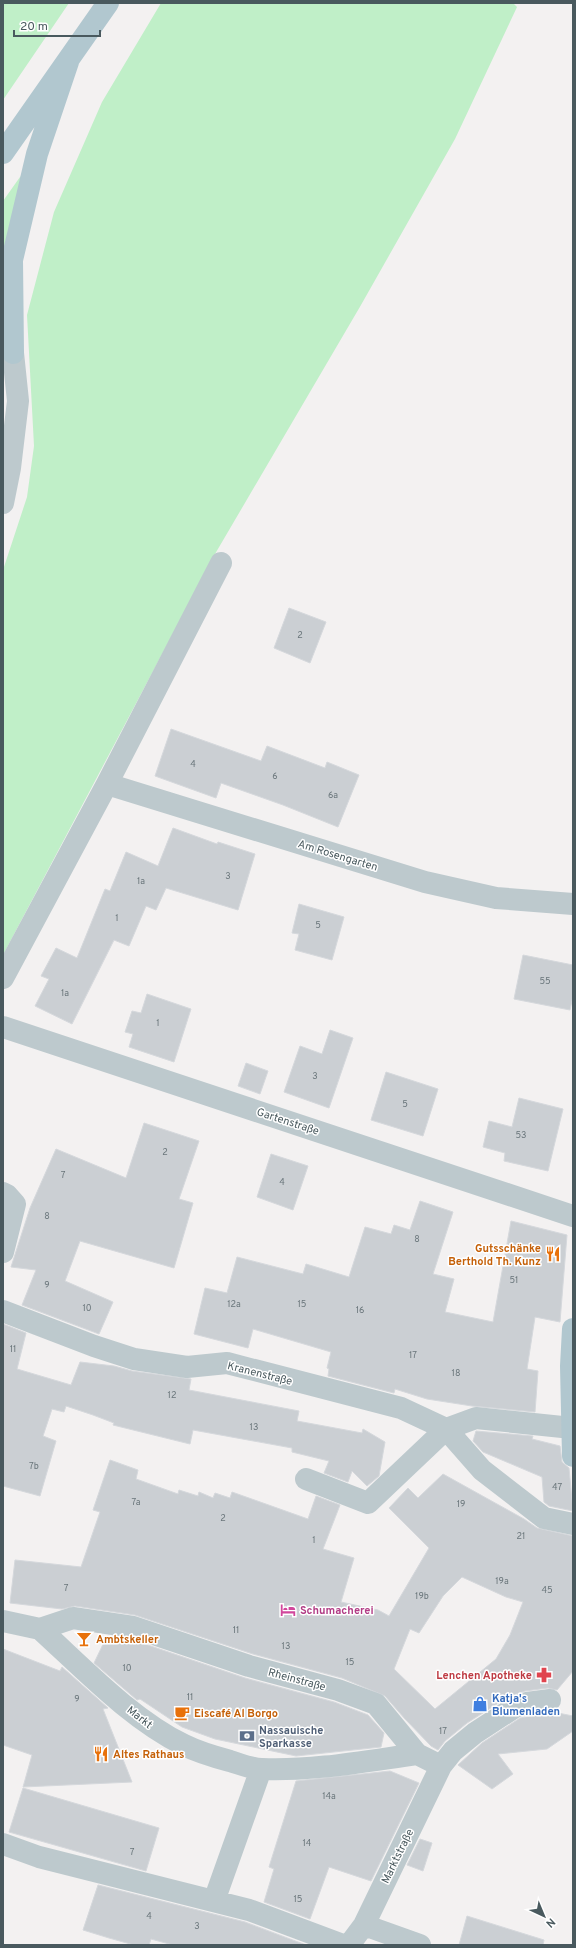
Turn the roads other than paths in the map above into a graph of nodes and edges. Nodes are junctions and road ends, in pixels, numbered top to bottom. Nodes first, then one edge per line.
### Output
1 (108, 3) edge
2 (68, 62) junction
3 (3, 153) edge
4 (8, 344) edge
5 (3, 503) edge
6 (221, 563) dead end
7 (107, 784) junction
8 (573, 904) edge
9 (3, 978) edge
10 (3, 1027) edge
11 (3, 1193) edge
12 (573, 1216) edge
13 (3, 1252) edge
14 (3, 1311) edge
15 (573, 1329) edge
16 (572, 1428) junction
17 (446, 1429) junction
18 (573, 1456) edge
19 (306, 1479) dead end
20 (573, 1524) edge
21 (3, 1621) edge
22 (40, 1629) junction
23 (550, 1700) dead end
24 (417, 1754) junction
25 (441, 1766) junction
26 (261, 1769) junction
27 (3, 1844) edge
28 (214, 1901) junction
29 (364, 1925) junction
30 (343, 1945) edge
31 (349, 1945) edge
32 (420, 1945) edge

1 - 2 main road
2 - 3 main road
2 - 4 main road
4 - 5 street
6 - 7 street
7 - 8 street, Am Rosengarten
7 - 9 street
10 - 12 street, Gartenstraße
11 - 13 street
14 - 17 street, Kranenstraße
15 - 16 main road
16 - 17 street
16 - 18 main road
17 - 19 street
17 - 20 street, Kranenstraße
21 - 22 street
22 - 24 street, Rheinstraße
22 - 26 street, Markt
23 - 25 street
24 - 25 street, Rheinstraße
24 - 26 street, Markt
25 - 29 street, Marktstraße
26 - 28 street
27 - 28 street
28 - 30 street
29 - 31 street, Marktstraße
29 - 32 street

